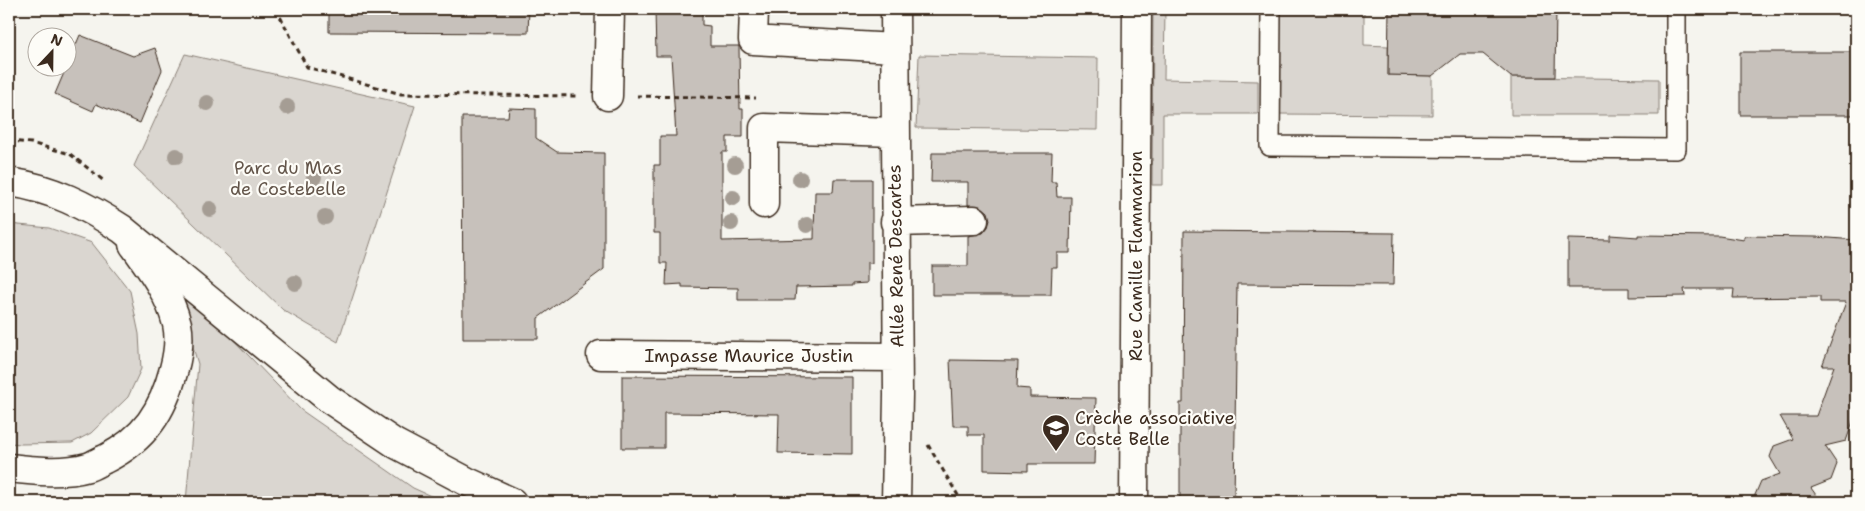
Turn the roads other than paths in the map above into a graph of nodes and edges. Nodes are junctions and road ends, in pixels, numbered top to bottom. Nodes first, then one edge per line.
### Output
1 (610, 9) edge
2 (754, 9) edge
3 (895, 9) edge
4 (1137, 9) edge
5 (1272, 9) edge
6 (1676, 9) edge
7 (895, 48) junction
8 (608, 96) road end
9 (895, 132) junction
10 (9, 182) edge
11 (764, 204) dead end
12 (974, 220) dead end
13 (895, 222) junction
14 (122, 229) junction
15 (601, 355) dead end
16 (898, 357) junction
17 (9, 468) edge
18 (512, 502) edge
19 (896, 502) edge
20 (1134, 502) edge

1 - 8 street
2 - 7 street
3 - 7 street, Allée René Descartes
4 - 20 street, Rue Camille Flammarion
5 - 6 lane
7 - 9 street, Allée René Descartes
9 - 11 street
9 - 13 street, Allée René Descartes
10 - 14 street
12 - 13 street
13 - 16 street, Allée René Descartes
14 - 17 street
14 - 18 street
15 - 16 street, Impasse Maurice Justin
16 - 19 street, Allée René Descartes

